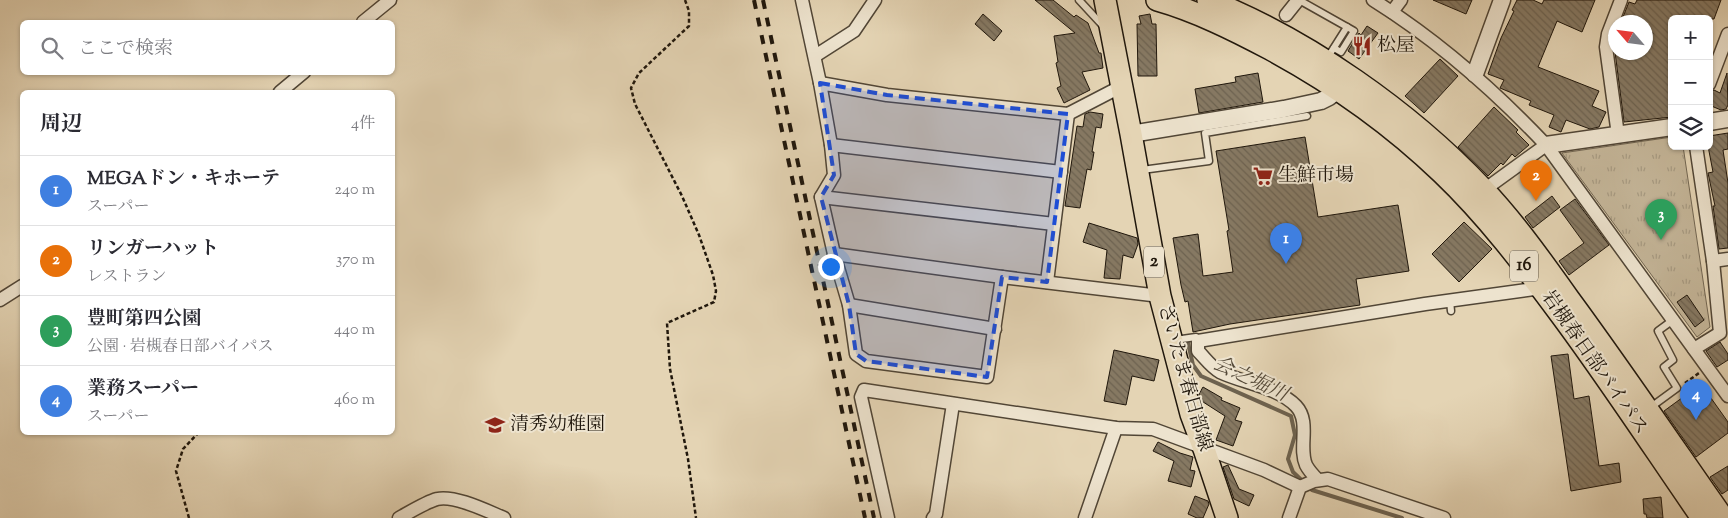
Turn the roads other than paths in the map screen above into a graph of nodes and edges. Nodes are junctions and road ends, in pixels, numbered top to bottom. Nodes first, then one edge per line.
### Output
1 (390, 0) edge
2 (802, 0) edge
3 (875, 0) edge
4 (1079, 0) edge
5 (1105, 0) edge
6 (1157, 0) edge
7 (1208, 0) edge
8 (1298, 0) edge
9 (1373, 0) edge
10 (1401, 0) edge
11 (1502, 0) edge
12 (1621, 0) edge
13 (1392, 12) junction
14 (1286, 15) dead end
15 (365, 20) edge
16 (1728, 34) edge
17 (1112, 36) junction
18 (1330, 54) junction
19 (815, 56) junction
20 (1713, 73) edge
21 (1475, 74) junction
22 (300, 75) edge
23 (820, 83) junction
24 (1122, 86) junction
25 (1339, 89) junction
26 (282, 90) edge
27 (1068, 114) junction
28 (1285, 114) junction
29 (1307, 116) dead end
30 (1728, 120) edge
31 (1713, 122) edge
32 (1668, 128) edge
33 (1132, 134) junction
34 (1618, 135) junction
35 (831, 145) junction
36 (1546, 145) junction
37 (1697, 150) edge
38 (1146, 169) junction
39 (1061, 172) junction
40 (1484, 190) junction
41 (821, 197) junction
42 (1054, 224) junction
43 (834, 254) junction
44 (1728, 259) edge
45 (1712, 261) junction
46 (1002, 277) junction
47 (1046, 282) junction
48 (20, 287) edge
49 (1541, 288) junction
50 (1160, 296) junction
51 (0, 300) edge
52 (849, 306) junction
53 (1673, 320) junction
54 (995, 329) junction
55 (1171, 340) junction
56 (1198, 341) junction
57 (1694, 349) junction
58 (1728, 396) edge
59 (953, 404) junction
60 (1648, 410) junction
61 (1116, 428) junction
62 (1204, 449) junction
63 (1308, 484) junction
64 (1719, 516) edge
65 (399, 518) edge
66 (504, 518) edge
67 (888, 518) edge
68 (933, 518) edge
69 (1085, 518) edge
70 (1227, 518) edge
71 (1290, 518) edge
72 (1444, 518) edge

1 - 15 street
2 - 19 street
3 - 19 street
4 - 17 lane
5 - 17 main road, さいたま春日部線 / 2
6 - 25 main road, 岩槻春日部バイパス / 16
7 - 18 main road, 岩槻春日部バイパス / 16
8 - 14 street
8 - 18 lane
9 - 13 street
10 - 13 street
11 - 21 street
12 - 34 street
13 - 21 street
16 - 20 street
17 - 24 main road, さいたま春日部線 / 2
18 - 40 main road, 岩槻春日部バイパス / 16
19 - 23 street
21 - 36 street
22 - 26 street
23 - 27 street
23 - 35 street
24 - 27 street
24 - 33 main road, さいたま春日部線 / 2
25 - 28 street
25 - 49 main road, 岩槻春日部バイパス / 16
27 - 39 street
28 - 29 lane
28 - 33 street
28 - 38 lane
30 - 31 street
32 - 34 street
33 - 38 main road, さいたま春日部線 / 2
34 - 36 street
35 - 39 street
35 - 41 street
36 - 40 street
36 - 53 street
37 - 45 street
38 - 50 main road, さいたま春日部線 / 2
39 - 42 street
40 - 60 main road, 岩槻春日部バイパス / 16
41 - 42 street
41 - 43 street
42 - 47 street
43 - 46 street
43 - 52 street
44 - 45 street
45 - 57 street
46 - 47 street
46 - 54 street
47 - 50 street
48 - 51 street
49 - 56 street
49 - 64 main road, 岩槻春日部バイパス / 16
50 - 55 main road, さいたま春日部線 / 2
52 - 54 street
52 - 54 street
53 - 57 street
53 - 60 lane
55 - 56 lane
55 - 62 main road, さいたま春日部線 / 2
56 - 63 street
57 - 58 street
59 - 61 street
59 - 67 street
59 - 68 street
60 - 64 main road, 岩槻春日部バイパス / 16
61 - 62 street
61 - 69 street
62 - 63 street
62 - 70 main road, さいたま春日部線 / 2
63 - 71 street
63 - 72 street
65 - 66 street

